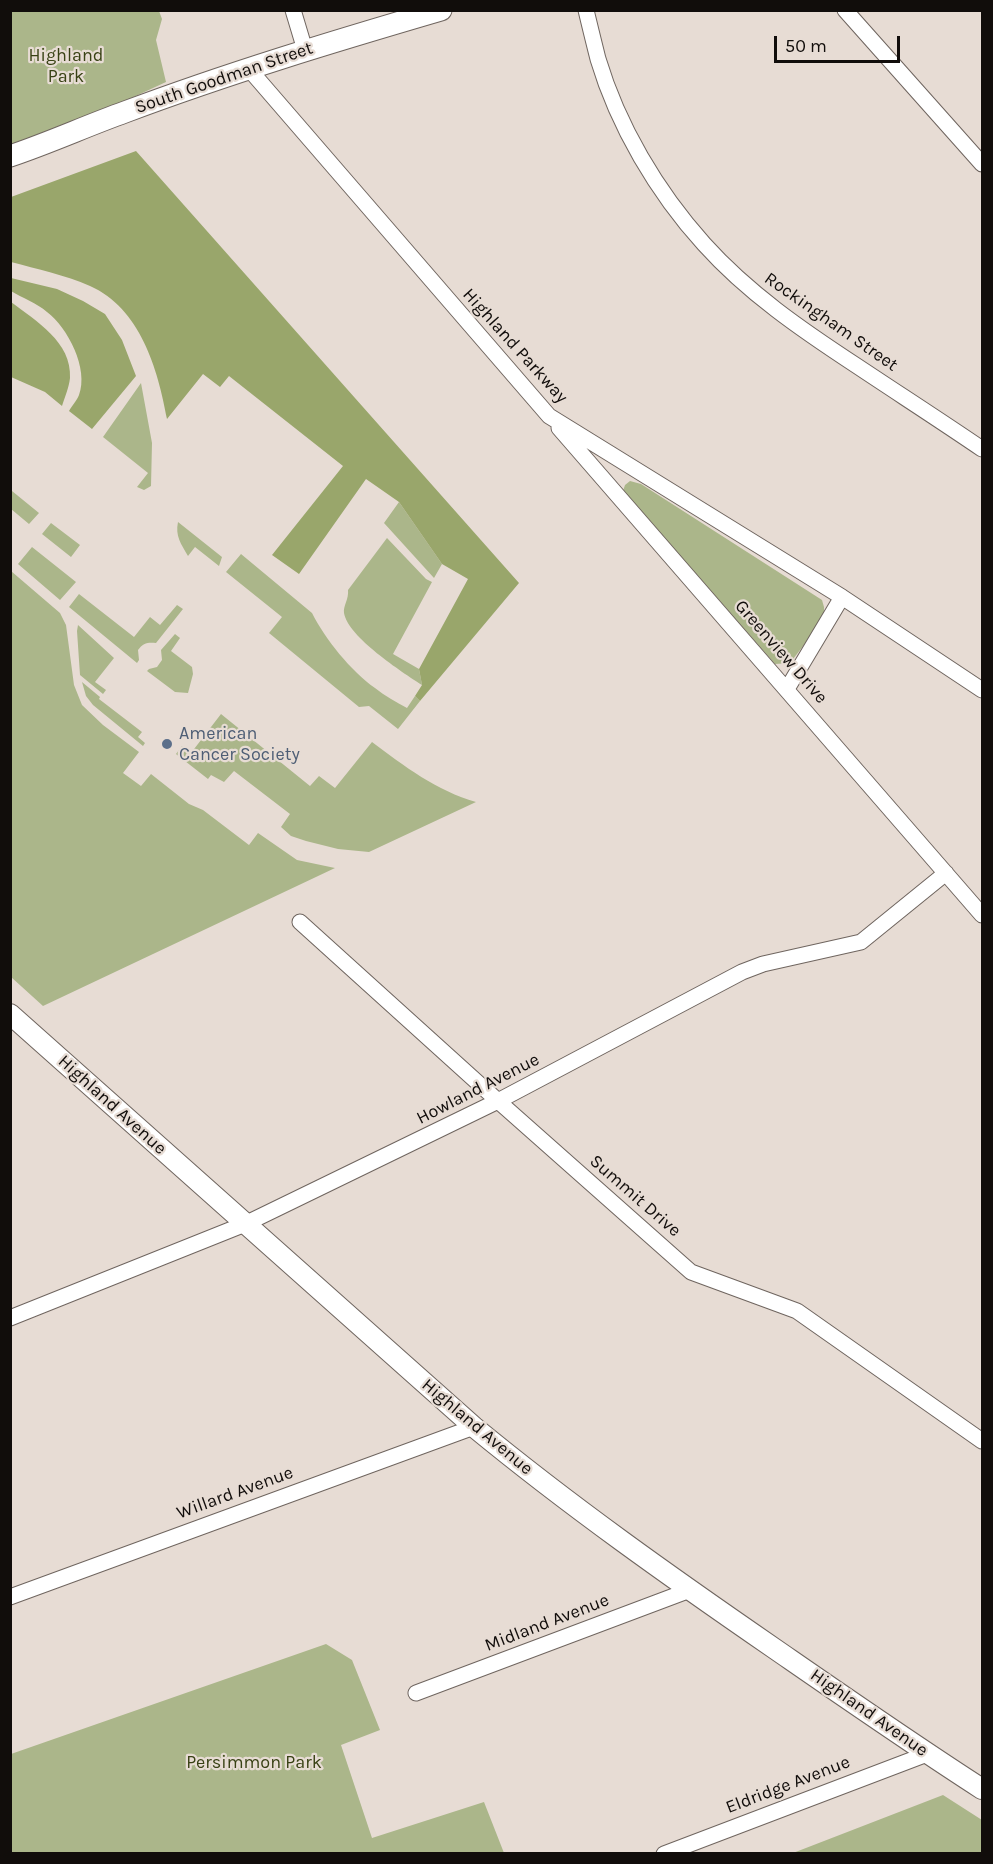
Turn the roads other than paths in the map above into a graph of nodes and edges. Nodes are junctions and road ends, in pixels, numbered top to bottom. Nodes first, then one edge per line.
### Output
1 (293, 10) edge
2 (441, 10) edge
3 (586, 10) edge
4 (844, 10) edge
5 (305, 50) junction
6 (249, 69) junction
7 (10, 156) edge
8 (982, 164) edge
9 (549, 416) junction
10 (982, 449) edge
11 (842, 597) junction
12 (787, 689) junction
13 (982, 690) edge
14 (946, 873) junction
15 (982, 915) edge
16 (300, 922) dead end
17 (15, 1024) edge
18 (498, 1101) junction
19 (245, 1224) junction
20 (10, 1318) edge
21 (474, 1427) junction
22 (982, 1441) edge
23 (690, 1590) junction
24 (10, 1596) edge
25 (416, 1693) dead end
26 (927, 1754) junction
27 (982, 1789) edge
28 (664, 1854) edge

1 - 5 street
2 - 5 main road, South Goodman Street
3 - 10 street, Rockingham Street
4 - 8 street
5 - 6 main road, South Goodman Street
6 - 7 main road, South Goodman Street
6 - 9 street, Highland Parkway
9 - 11 street, Highland Parkway
9 - 12 street, Greenview Drive
11 - 12 street
11 - 13 street, Highland Parkway
12 - 14 street, Greenview Drive
14 - 15 street, Greenview Drive
14 - 18 street, Howland Avenue
16 - 18 street, Summit Drive
17 - 19 street, Highland Avenue
18 - 19 street, Howland Avenue
18 - 22 street, Summit Drive
19 - 20 street, Howland Avenue
19 - 21 street, Highland Avenue
21 - 23 street, Highland Avenue
21 - 24 street, Willard Avenue
23 - 25 street, Midland Avenue
23 - 26 street, Highland Avenue
26 - 27 street, Highland Avenue
26 - 28 street, Eldridge Avenue

